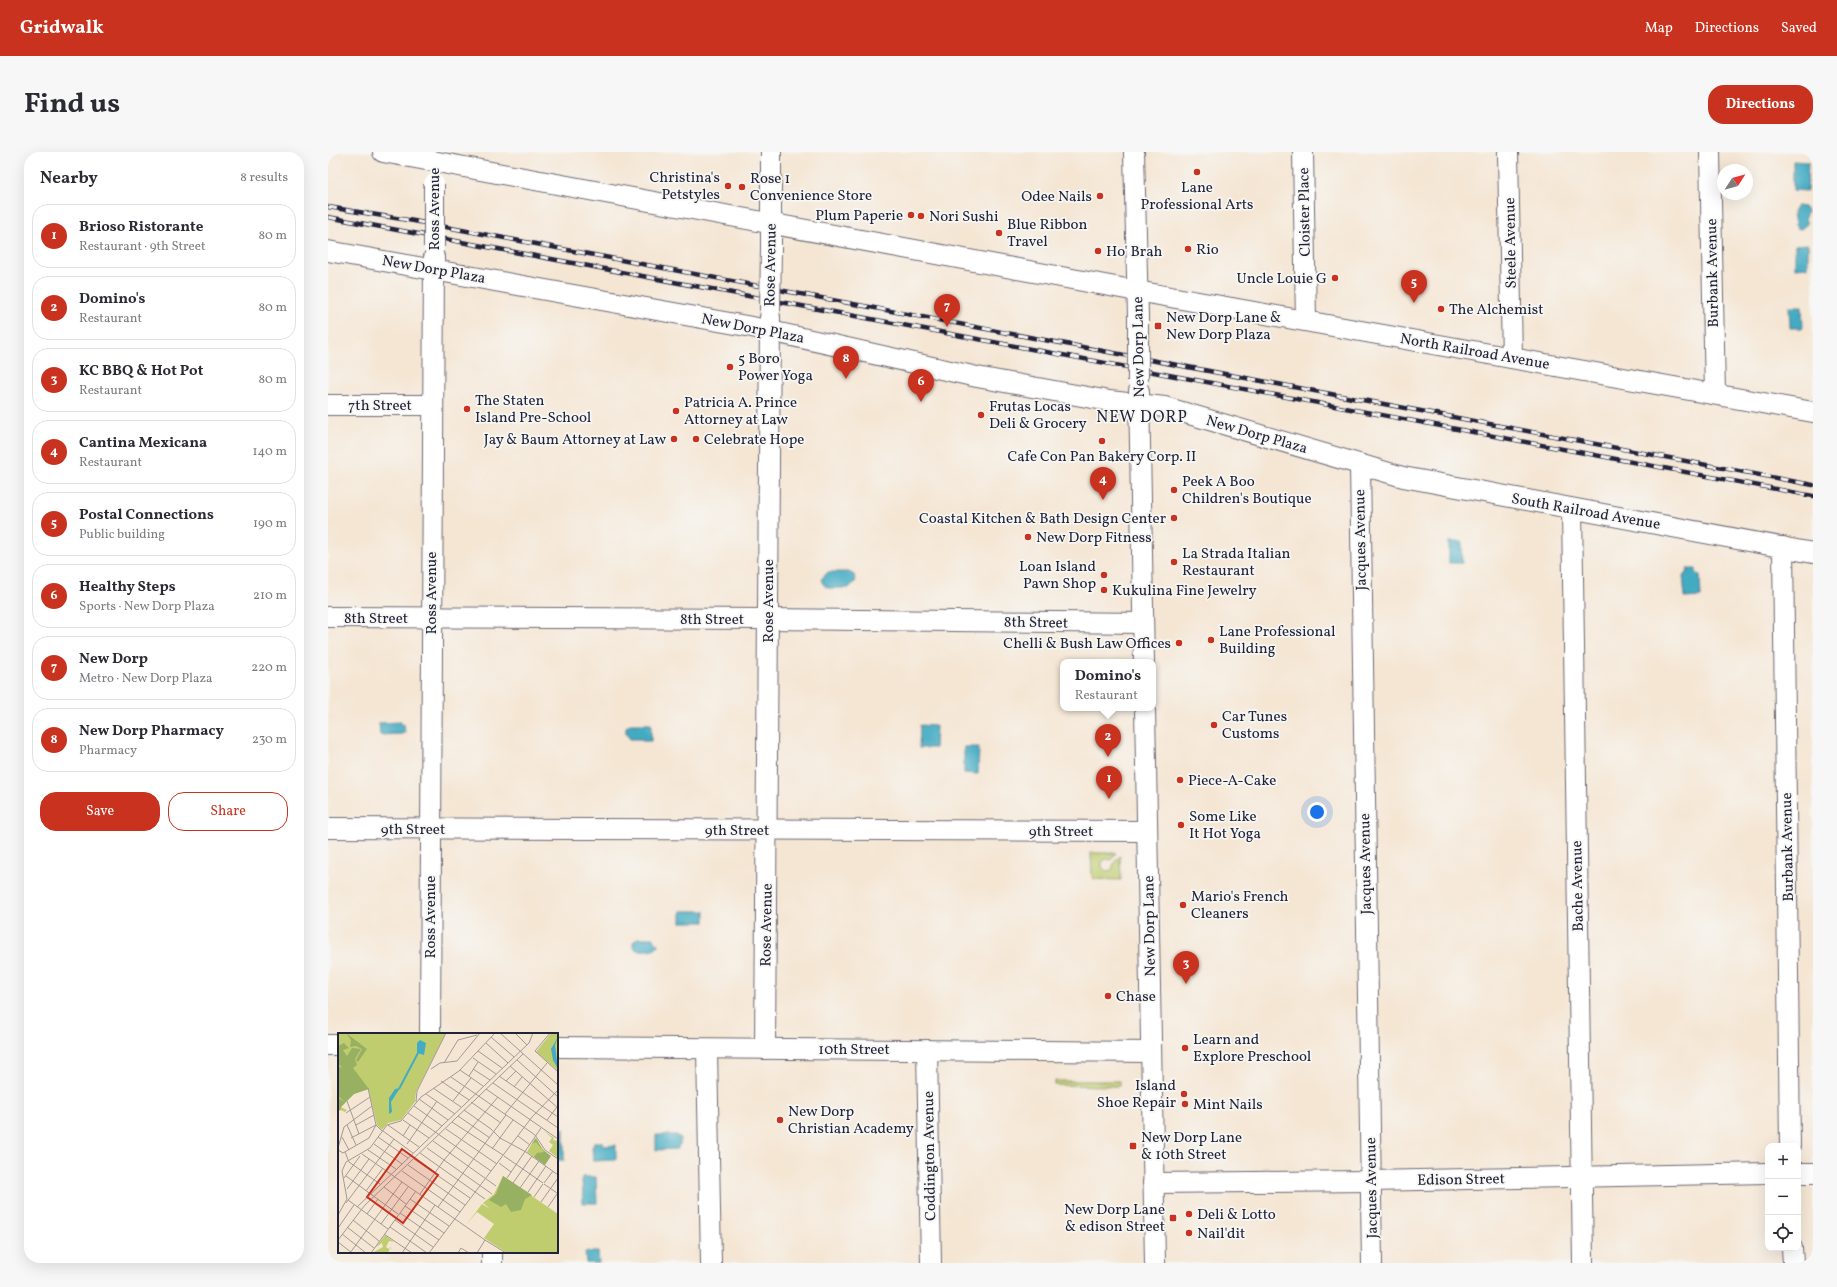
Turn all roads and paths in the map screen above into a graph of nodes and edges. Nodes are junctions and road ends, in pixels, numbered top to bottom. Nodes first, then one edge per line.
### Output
1 (383, 152) edge
2 (771, 152) edge
3 (1134, 152) edge
4 (1304, 152) edge
5 (1508, 152) edge
6 (1710, 152) edge
7 (434, 157) edge
8 (771, 223) junction
9 (328, 251) edge
10 (434, 269) junction
11 (1137, 291) junction
12 (770, 321) junction
13 (1306, 321) junction
14 (1512, 358) junction
15 (1715, 394) junction
16 (1139, 404) junction
17 (328, 405) edge
18 (432, 406) junction
19 (1813, 412) edge
20 (1360, 465) junction
21 (1572, 509) junction
22 (1783, 547) junction
23 (1813, 553) edge
24 (328, 617) edge
25 (431, 618) junction
26 (768, 619) junction
27 (1143, 623) junction
28 (1144, 659) edge
29 (1145, 711) edge
30 (328, 828) edge
31 (430, 829) junction
32 (767, 830) junction
33 (1147, 831) junction
34 (430, 1033) edge
35 (558, 1047) edge
36 (707, 1048) junction
37 (765, 1049) junction
38 (927, 1050) junction
39 (1151, 1052) junction
40 (1790, 1143) edge
41 (1765, 1173) edge
42 (1801, 1173) edge
43 (1813, 1173) edge
44 (1582, 1177) junction
45 (1370, 1181) junction
46 (1153, 1183) junction
47 (1792, 1251) edge
48 (711, 1263) edge
49 (931, 1263) edge
50 (1155, 1263) edge
51 (1372, 1263) edge
52 (1583, 1263) edge
53 (1793, 1263) edge

1 - 7 street
2 - 8 street, Rose Avenue
3 - 11 street, New Dorp Lane
4 - 13 street, Cloister Place
5 - 14 street, Steele Avenue
6 - 15 street, Burbank Avenue
7 - 8 street
7 - 10 street, Ross Avenue, bridge
8 - 11 street
8 - 12 street, Rose Avenue, bridge
9 - 10 street, New Dorp Plaza
10 - 12 street, New Dorp Plaza
10 - 18 street, Ross Avenue
11 - 13 street, North Railroad Avenue
11 - 16 street, New Dorp Lane, bridge
12 - 16 street, New Dorp Plaza
12 - 26 street, Rose Avenue
13 - 14 street, North Railroad Avenue
14 - 15 street, North Railroad Avenue
15 - 19 street, North Railroad Avenue
16 - 20 street, New Dorp Plaza
16 - 27 street, New Dorp Lane
17 - 18 street, 7th Street
18 - 25 street, Ross Avenue
20 - 21 street, South Railroad Avenue
20 - 45 street, Jacques Avenue
21 - 22 street, South Railroad Avenue
21 - 44 street, Bache Avenue
22 - 23 street, South Railroad Avenue
22 - 40 street, Burbank Avenue
24 - 25 street, 8th Street
25 - 26 street, 8th Street
25 - 31 street, Ross Avenue
26 - 27 street, 8th Street
26 - 32 street, Rose Avenue
27 - 28 street, New Dorp Lane
29 - 33 street, New Dorp Lane
30 - 31 street, 9th Street
31 - 32 street, 9th Street
31 - 34 street, Ross Avenue
32 - 33 street, 9th Street
32 - 37 street, Rose Avenue
33 - 39 street, New Dorp Lane
35 - 36 street, 10th Street
36 - 37 street, 10th Street
36 - 48 street
37 - 38 street, 10th Street
38 - 39 street, 10th Street
38 - 49 street, Coddington Avenue
39 - 46 street, New Dorp Lane
41 - 44 street, Edison Street
42 - 43 street
44 - 45 street, Edison Street
44 - 52 street, Bache Avenue
45 - 46 street, Edison Street
45 - 51 street, Jacques Avenue
46 - 50 street, New Dorp Lane
47 - 53 street

